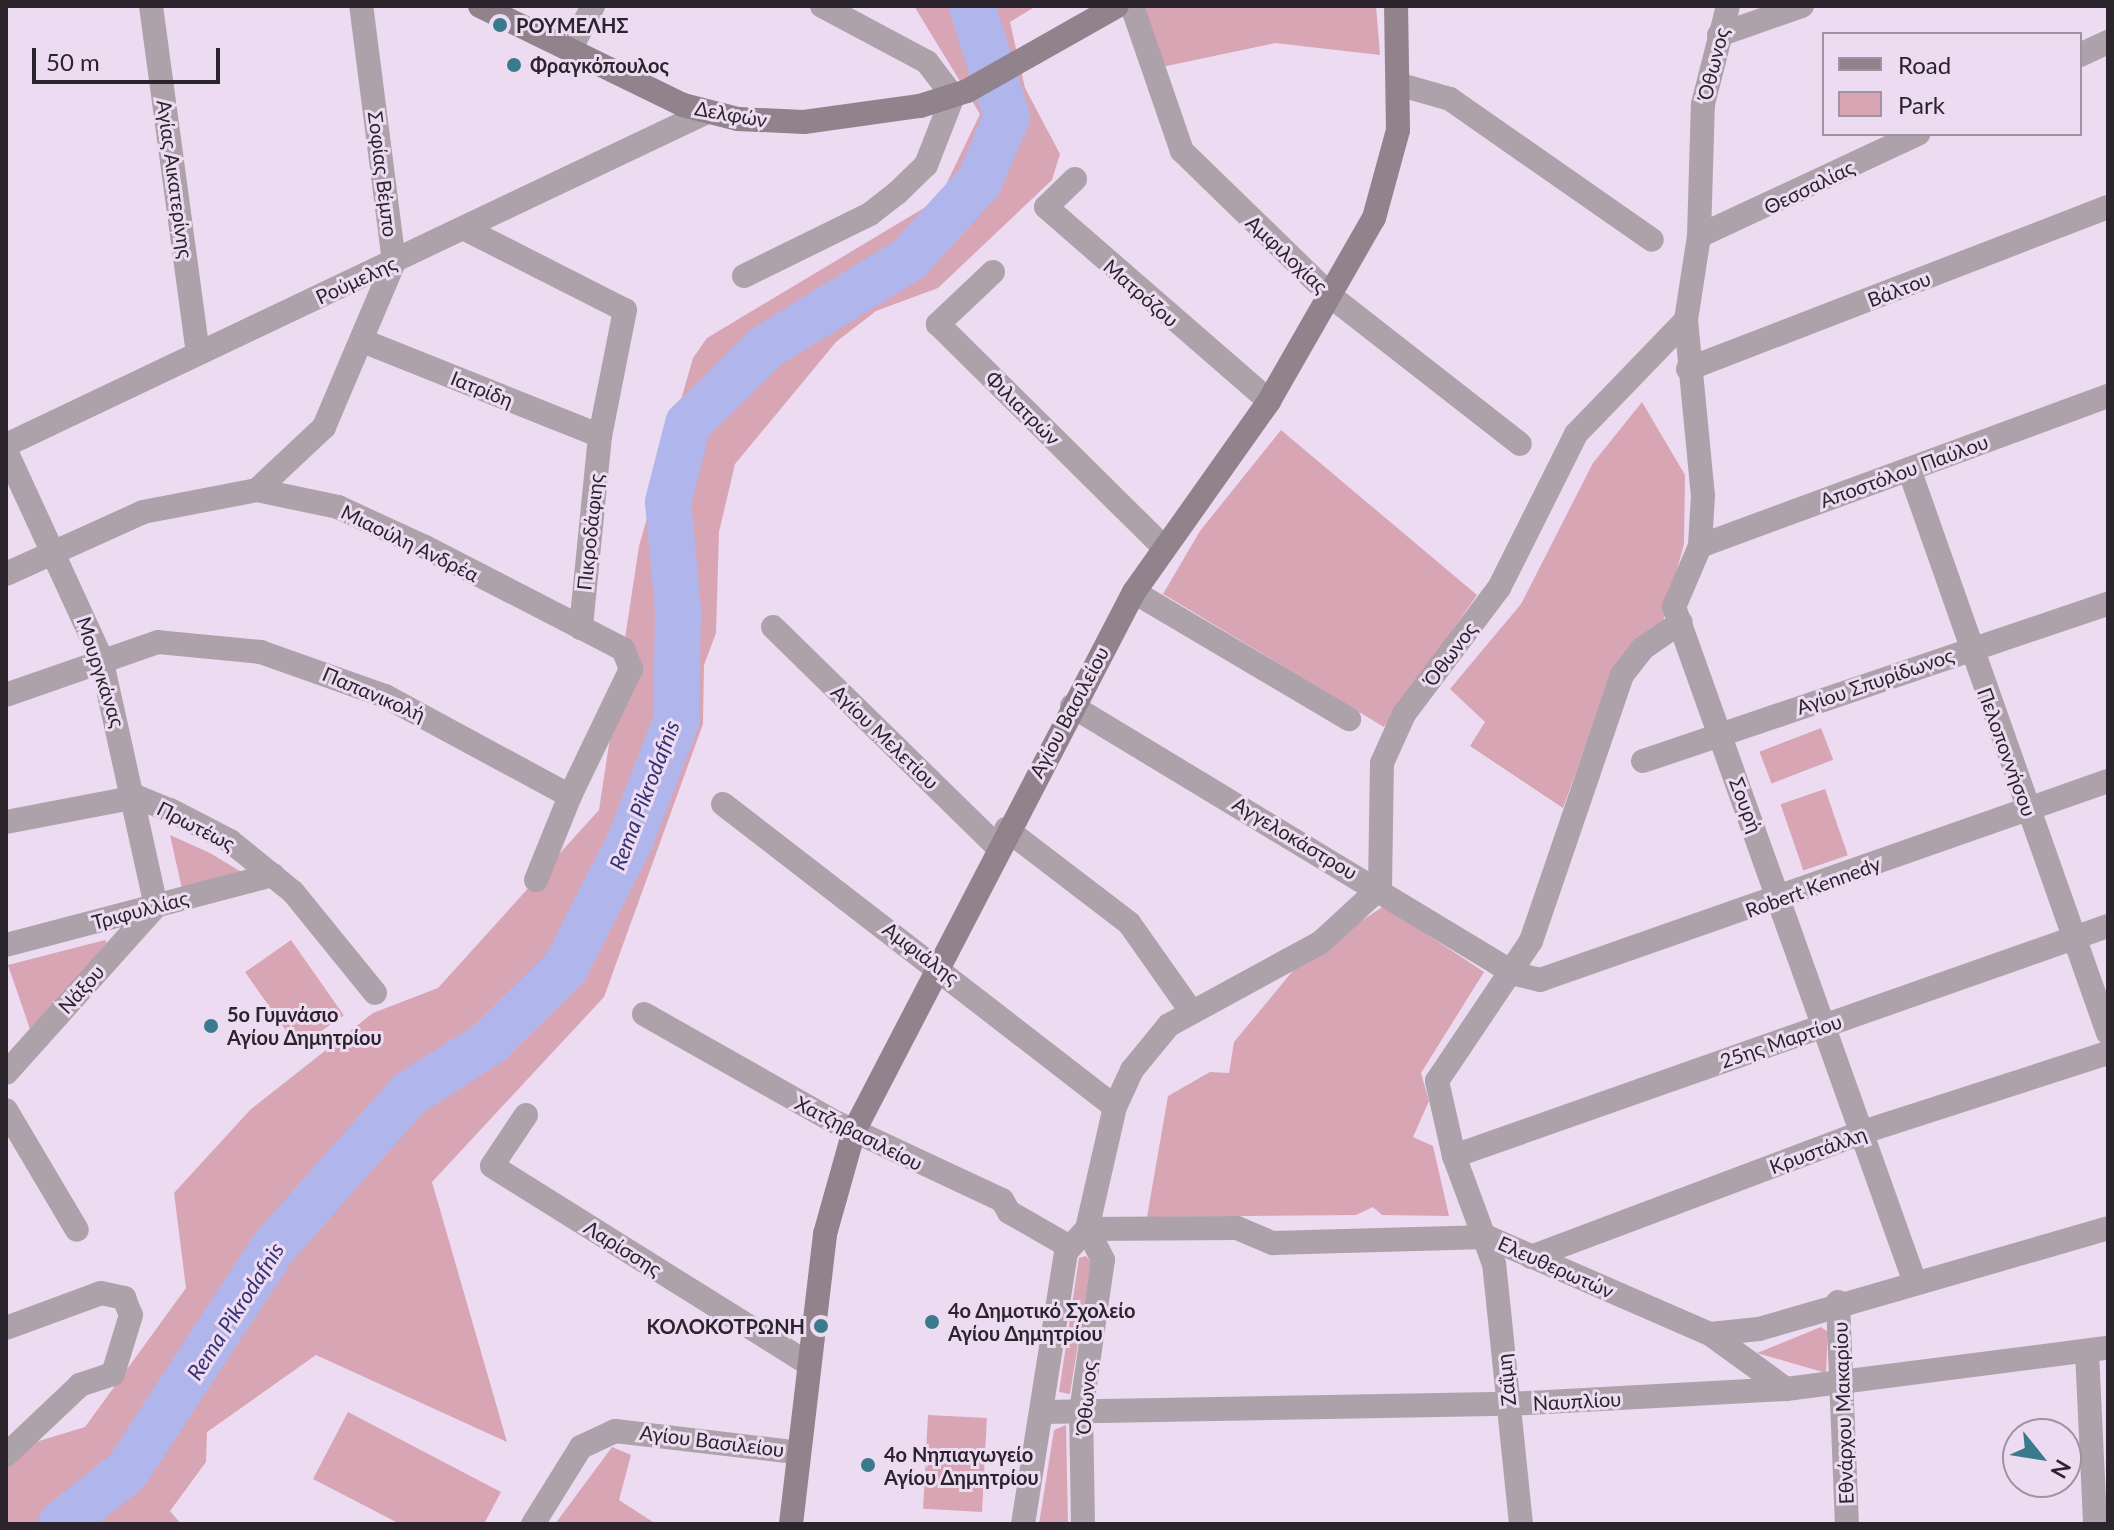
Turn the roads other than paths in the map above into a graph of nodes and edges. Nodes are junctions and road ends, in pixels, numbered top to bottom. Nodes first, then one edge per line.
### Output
1 (151, 6) edge
2 (361, 6) edge
3 (480, 6) edge
4 (593, 6) edge
5 (822, 6) edge
6 (1117, 6) edge
7 (1132, 6) edge
8 (1396, 6) edge
9 (1728, 6) edge
10 (1802, 6) edge
11 (1719, 35) junction
12 (2108, 42) edge
13 (570, 50) junction
14 (2082, 54) edge
15 (1401, 85) junction
16 (960, 93) junction
17 (705, 113) junction
18 (1914, 136) edge
19 (1075, 179) dead end
20 (2108, 207) edge
21 (467, 230) junction
22 (1699, 236) junction
23 (1652, 240) dead end
24 (394, 262) junction
25 (993, 272) dead end
26 (744, 276) dead end
27 (1333, 298) junction
28 (1686, 320) junction
29 (363, 341) junction
30 (198, 353) junction
31 (1688, 369) junction
32 (2108, 396) edge
33 (1269, 401) junction
34 (600, 436) junction
35 (1520, 444) dead end
36 (6, 448) edge
37 (1909, 469) junction
38 (257, 490) junction
39 (1162, 546) junction
40 (1700, 546) junction
41 (56, 549) junction
42 (6, 574) edge
43 (1134, 592) junction
44 (2108, 604) edge
45 (1681, 622) junction
46 (773, 627) dead end
47 (581, 628) junction
48 (1969, 649) junction
49 (101, 658) junction
50 (6, 695) edge
51 (1072, 706) junction
52 (1349, 719) dead end
53 (1719, 734) junction
54 (1643, 761) dead end
55 (2108, 781) edge
56 (570, 796) junction
57 (137, 797) junction
58 (723, 804) dead end
59 (2027, 807) junction
60 (6, 822) edge
61 (1002, 838) junction
62 (273, 875) junction
63 (536, 880) dead end
64 (1380, 888) junction
65 (1782, 899) junction
66 (156, 906) junction
67 (2108, 926) edge
68 (2075, 937) junction
69 (6, 945) edge
70 (935, 967) junction
71 (1515, 974) junction
72 (375, 993) dead end
73 (1191, 1011) junction
74 (644, 1014) dead end
75 (1825, 1025) junction
76 (2108, 1033) edge
77 (2108, 1053) edge
78 (6, 1073) edge
79 (1115, 1107) junction
80 (6, 1110) edge
81 (526, 1115) dead end
82 (854, 1131) junction
83 (1863, 1132) junction
84 (1454, 1156) junction
85 (2108, 1228) edge
86 (1087, 1229) junction
87 (77, 1230) dead end
88 (1487, 1237) junction
89 (1070, 1247) junction
90 (1531, 1257) junction
91 (1914, 1280) junction
92 (1838, 1302) junction
93 (6, 1328) edge
94 (1710, 1334) junction
95 (2098, 1350) edge
96 (806, 1362) junction
97 (1844, 1385) junction
98 (1786, 1389) junction
99 (1509, 1404) junction
100 (1043, 1412) junction
101 (1081, 1412) junction
102 (795, 1452) junction
103 (6, 1455) edge
104 (533, 1524) edge
105 (791, 1524) edge
106 (1023, 1524) edge
107 (1083, 1524) edge
108 (1521, 1524) edge
109 (1847, 1524) edge
110 (2095, 1524) edge

1 - 30 street, Αγίας Αικατερίνης
2 - 24 street, Σοφίας Βέμπο
3 - 13 street, Δελφών
4 - 13 street
5 - 16 street
6 - 16 street, Δελφών
7 - 27 street, Αμφιλοχίας
8 - 15 street, Αγίου Βασιλείου
9 - 11 street, Όθωνος
10 - 11 street
11 - 22 street, Όθωνος
12 - 14 street
13 - 17 street, Δελφών
15 - 23 street
15 - 27 street, Αγίου Βασιλείου
16 - 17 street, Δελφών
16 - 26 street
17 - 21 street, Ρούμελης
18 - 22 street, Θεσσαλίας
19 - 33 street, Ματρόζου
20 - 31 street, Βάλτου
21 - 24 street, Ρούμελης
21 - 34 street, Πικροδάφιης
22 - 28 street, Όθωνος
24 - 29 street, Σοφίας Βέμπο
24 - 30 street, Ρούμελης
25 - 39 street, Φιλιατρών
27 - 33 street, Αγίου Βασιλείου
27 - 35 street, Αμφιλοχίας
28 - 31 street, Σουρή
28 - 64 street, Όθωνος
29 - 34 street, Ιατρίδη
29 - 38 street, Σοφίας Βέμπο
30 - 36 street, Ρούμελης
31 - 40 street, Σουρή
32 - 37 street, Αποστόλου Παύλου
33 - 39 street, Αγίου Βασιλείου
34 - 47 street, Πικροδάφιης
36 - 41 street, Μουργκάνας
37 - 40 street, Αποστόλου Παύλου
37 - 48 street, Πελοποννήσου
38 - 41 street, Μιαούλη Ανδρέα
38 - 47 street, Μιαούλη Ανδρέα
39 - 43 street, Αγίου Βασιλείου
40 - 45 street, Σουρή
41 - 42 street, Μιαούλη Ανδρέα
41 - 49 street, Μουργκάνας
43 - 51 street, Αγίου Βασιλείου
43 - 52 street
44 - 48 street, Αγίου Σπυρίδωνος
45 - 53 street, Σουρή
45 - 71 street, Ελευθερωτών
46 - 61 street, Αγίου Μελετίου
47 - 56 street, Μιαούλη Ανδρέα
48 - 53 street, Αγίου Σπυρίδωνος
48 - 59 street, Πελοποννήσου
49 - 50 street, Παπανικολή
49 - 56 street, Παπανικολή
49 - 57 street, Μουργκάνας
51 - 61 street, Αγίου Βασιλείου
51 - 64 street, Αγγελοκάστρου
53 - 54 street, Αγίου Σπυρίδωνος
53 - 65 street, Σουρή
55 - 59 street, Robert Kennedy
56 - 63 street
57 - 60 street, Πρωτέως
57 - 62 street, Πρωτέως
57 - 66 street, Μουργκάνας
58 - 70 street, Αμφιάλης
59 - 65 street, Robert Kennedy
59 - 68 street, Πελοποννήσου
61 - 70 street, Αγίου Βασιλείου
61 - 73 street, Αγίου Μελετίου
62 - 66 street, Τριφυλλίας
62 - 72 street, Πρωτέως
64 - 71 street, Αγγελοκάστρου
64 - 73 street
65 - 71 street, Robert Kennedy
65 - 75 street, Σουρή
66 - 69 street, Τριφυλλίας
66 - 78 street, Νάξου
67 - 68 street, 25ης Μαρτίου
68 - 75 street, 25ης Μαρτίου
68 - 76 street, Πελοποννήσου
70 - 79 street, Αμφιάλης
70 - 82 street, Αγίου Βασιλείου
71 - 84 street, Ελευθερωτών
73 - 79 street
74 - 82 street, Χατζηβασιλείου
75 - 83 street, Σουρή
75 - 84 street, 25ης Μαρτίου
77 - 83 street, Κρυστάλλη
79 - 86 street
80 - 87 street
81 - 96 street, Λαρίσσης
82 - 89 street, Χατζηβασιλείου
82 - 96 street, Αγίου Βασιλείου
83 - 90 street, Κρυστάλλη
83 - 91 street, Σουρή
84 - 88 street, Ελευθερωτών
85 - 91 street, Ελευθερωτών
86 - 88 street
86 - 89 street
86 - 101 street, Όθωνος
88 - 90 street, Ελευθερωτών
88 - 99 street, Ζαΐμη
89 - 100 street, Όθωνος
90 - 94 street, Ελευθερωτών
91 - 92 street, Ελευθερωτών
92 - 94 street, Ελευθερωτών
92 - 97 street, Εθνάρχου Μακαρίου
93 - 103 street
94 - 98 street
95 - 97 street, Ναυπλίου
95 - 110 street
96 - 102 street, Αγίου Βασιλείου
97 - 98 street, Ναυπλίου
97 - 109 street, Εθνάρχου Μακαρίου
98 - 99 street, Ναυπλίου
99 - 101 street, Ναυπλίου
99 - 108 street, Ζαΐμη
100 - 101 street, Ναυπλίου
100 - 106 street, Όθωνος
101 - 107 street, Όθωνος
102 - 104 street, Αγίου Βασιλείου
102 - 105 street, Αγίου Βασιλείου

